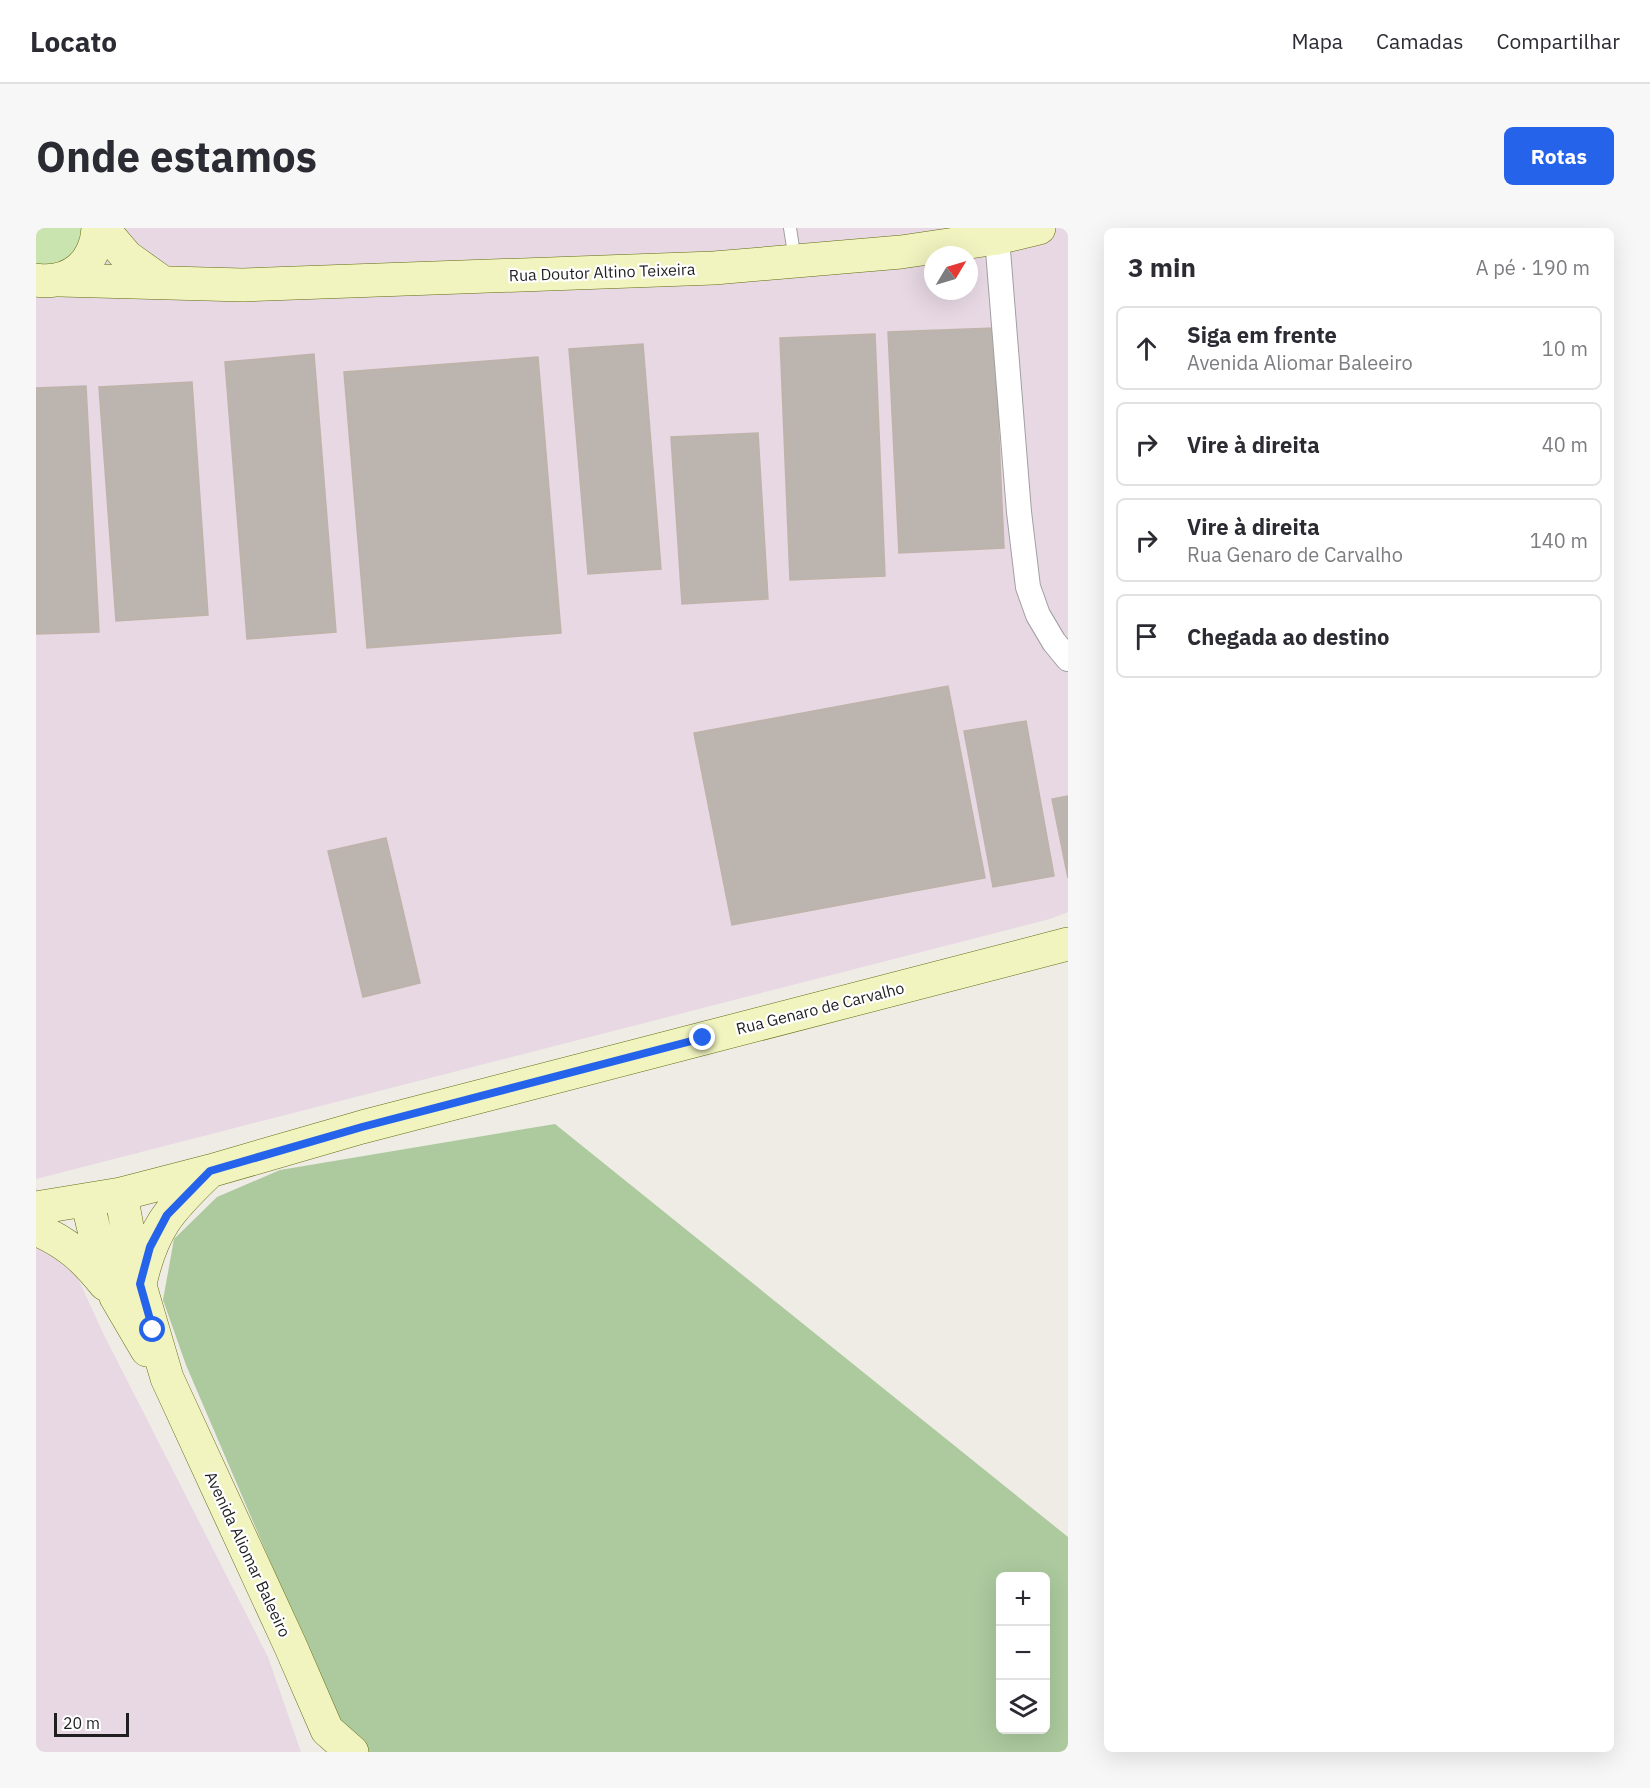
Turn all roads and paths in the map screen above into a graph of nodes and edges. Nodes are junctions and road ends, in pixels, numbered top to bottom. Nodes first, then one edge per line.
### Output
1 (100, 228) edge
2 (790, 228) edge
3 (1039, 228) edge
4 (997, 238) junction
5 (795, 261) junction
6 (48, 280) edge
7 (162, 282) junction
8 (1068, 659) edge
9 (1068, 944) edge
10 (210, 1171) junction
11 (121, 1194) junction
12 (87, 1200) junction
13 (36, 1208) edge
14 (36, 1229) edge
15 (128, 1291) junction
16 (328, 1741) edge
17 (352, 1752) edge

1 - 6 main road
1 - 7 main road
2 - 5 lane
3 - 4 main road, Rua Doutor Altino Teixeira
4 - 5 main road, Rua Doutor Altino Teixeira
4 - 8 street
5 - 7 main road, Rua Doutor Altino Teixeira
6 - 7 main road, Rua Doutor Altino Teixeira
9 - 10 main road, Rua Genaro de Carvalho
10 - 11 main road, Rua Genaro de Carvalho
10 - 15 main road
11 - 12 main road
11 - 15 main road, Avenida Aliomar Baleeiro
12 - 13 main road
12 - 15 main road, Avenida Aliomar Baleeiro
14 - 15 main road
15 - 16 main road, Avenida Aliomar Baleeiro
16 - 17 main road, Avenida Aliomar Baleeiro

